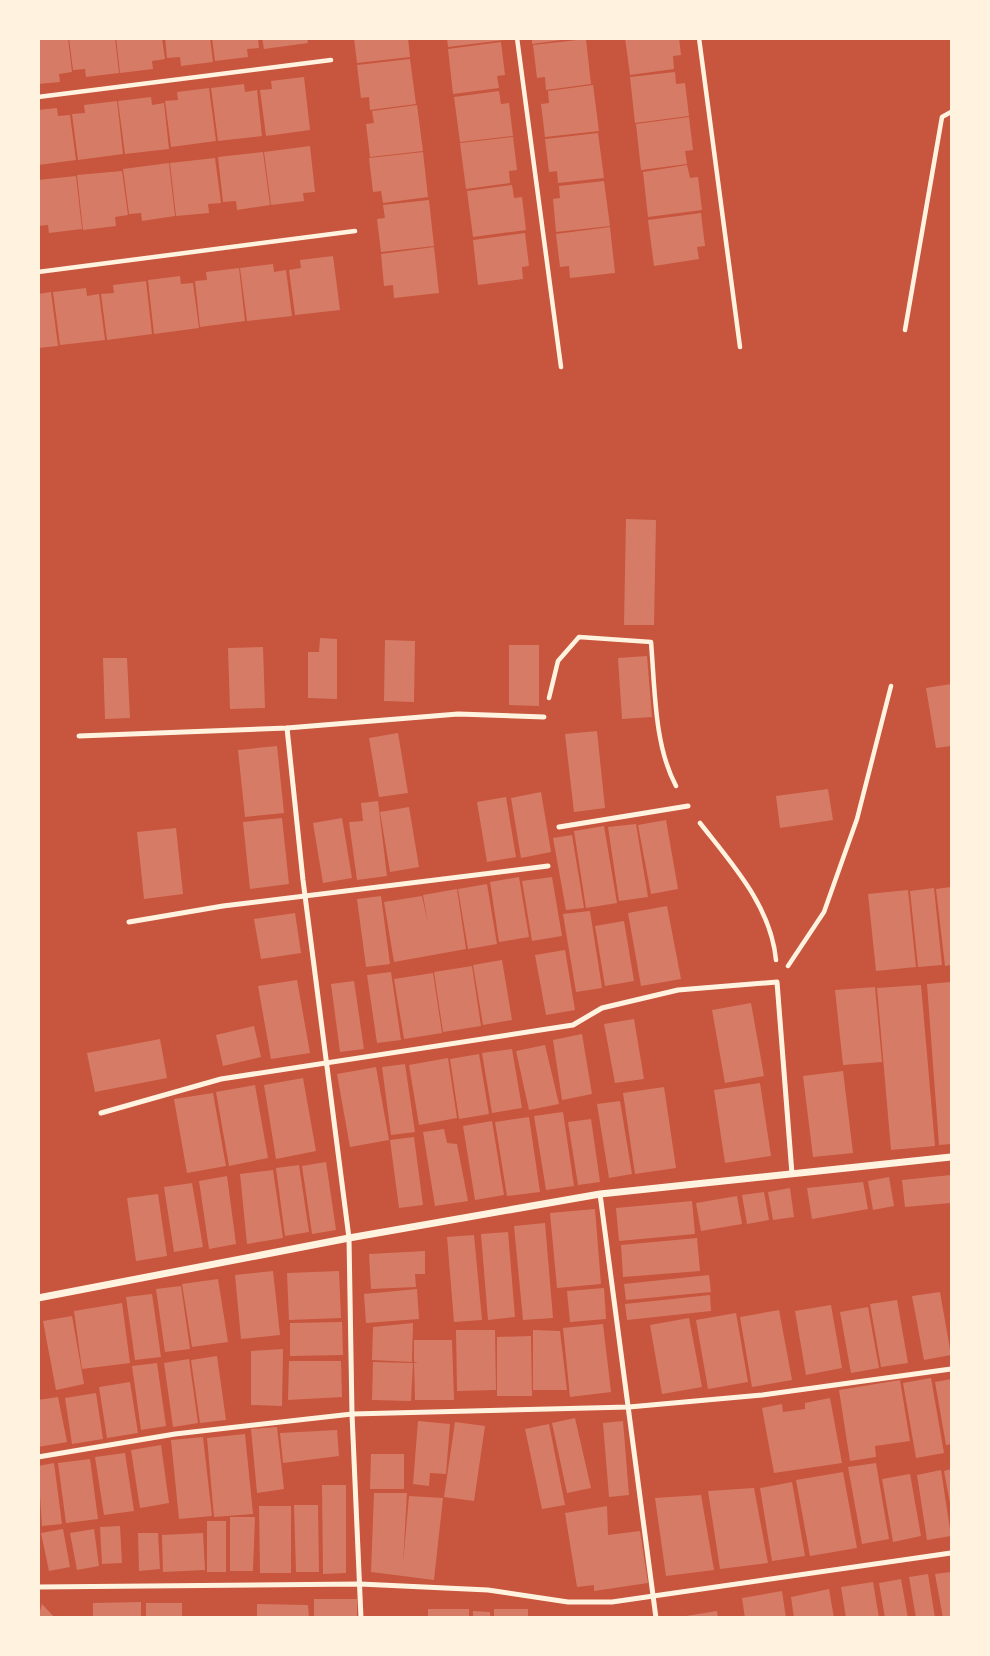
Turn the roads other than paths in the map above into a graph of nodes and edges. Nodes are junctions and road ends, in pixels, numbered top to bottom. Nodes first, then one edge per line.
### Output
1 (544, 717) road end
2 (287, 728) junction
3 (79, 736) dead end
4 (688, 806) road end
5 (559, 827) dead end
6 (548, 866) dead end
7 (306, 898) junction
8 (129, 922) dead end
9 (326, 1063) junction
10 (101, 1113) dead end
11 (951, 1157) edge
12 (792, 1174) junction
13 (600, 1194) junction
14 (349, 1237) junction
15 (38, 1298) edge
16 (951, 1369) edge
17 (629, 1407) junction
18 (352, 1414) junction
19 (38, 1457) edge
20 (951, 1553) edge
21 (360, 1584) junction
22 (38, 1587) edge
23 (653, 1598) junction
24 (361, 1618) edge
25 (656, 1618) edge

1 - 2 lane
2 - 3 lane
2 - 7 lane
4 - 5 lane
6 - 7 lane
7 - 8 lane
7 - 9 lane
9 - 10 lane
9 - 12 lane
9 - 14 lane
11 - 12 street
12 - 13 street
13 - 14 street
13 - 17 lane
14 - 15 street
14 - 18 lane
16 - 17 lane
17 - 18 lane
17 - 23 lane
18 - 19 lane
18 - 21 lane
20 - 23 lane
21 - 22 lane
21 - 23 lane
21 - 24 lane
23 - 25 lane

